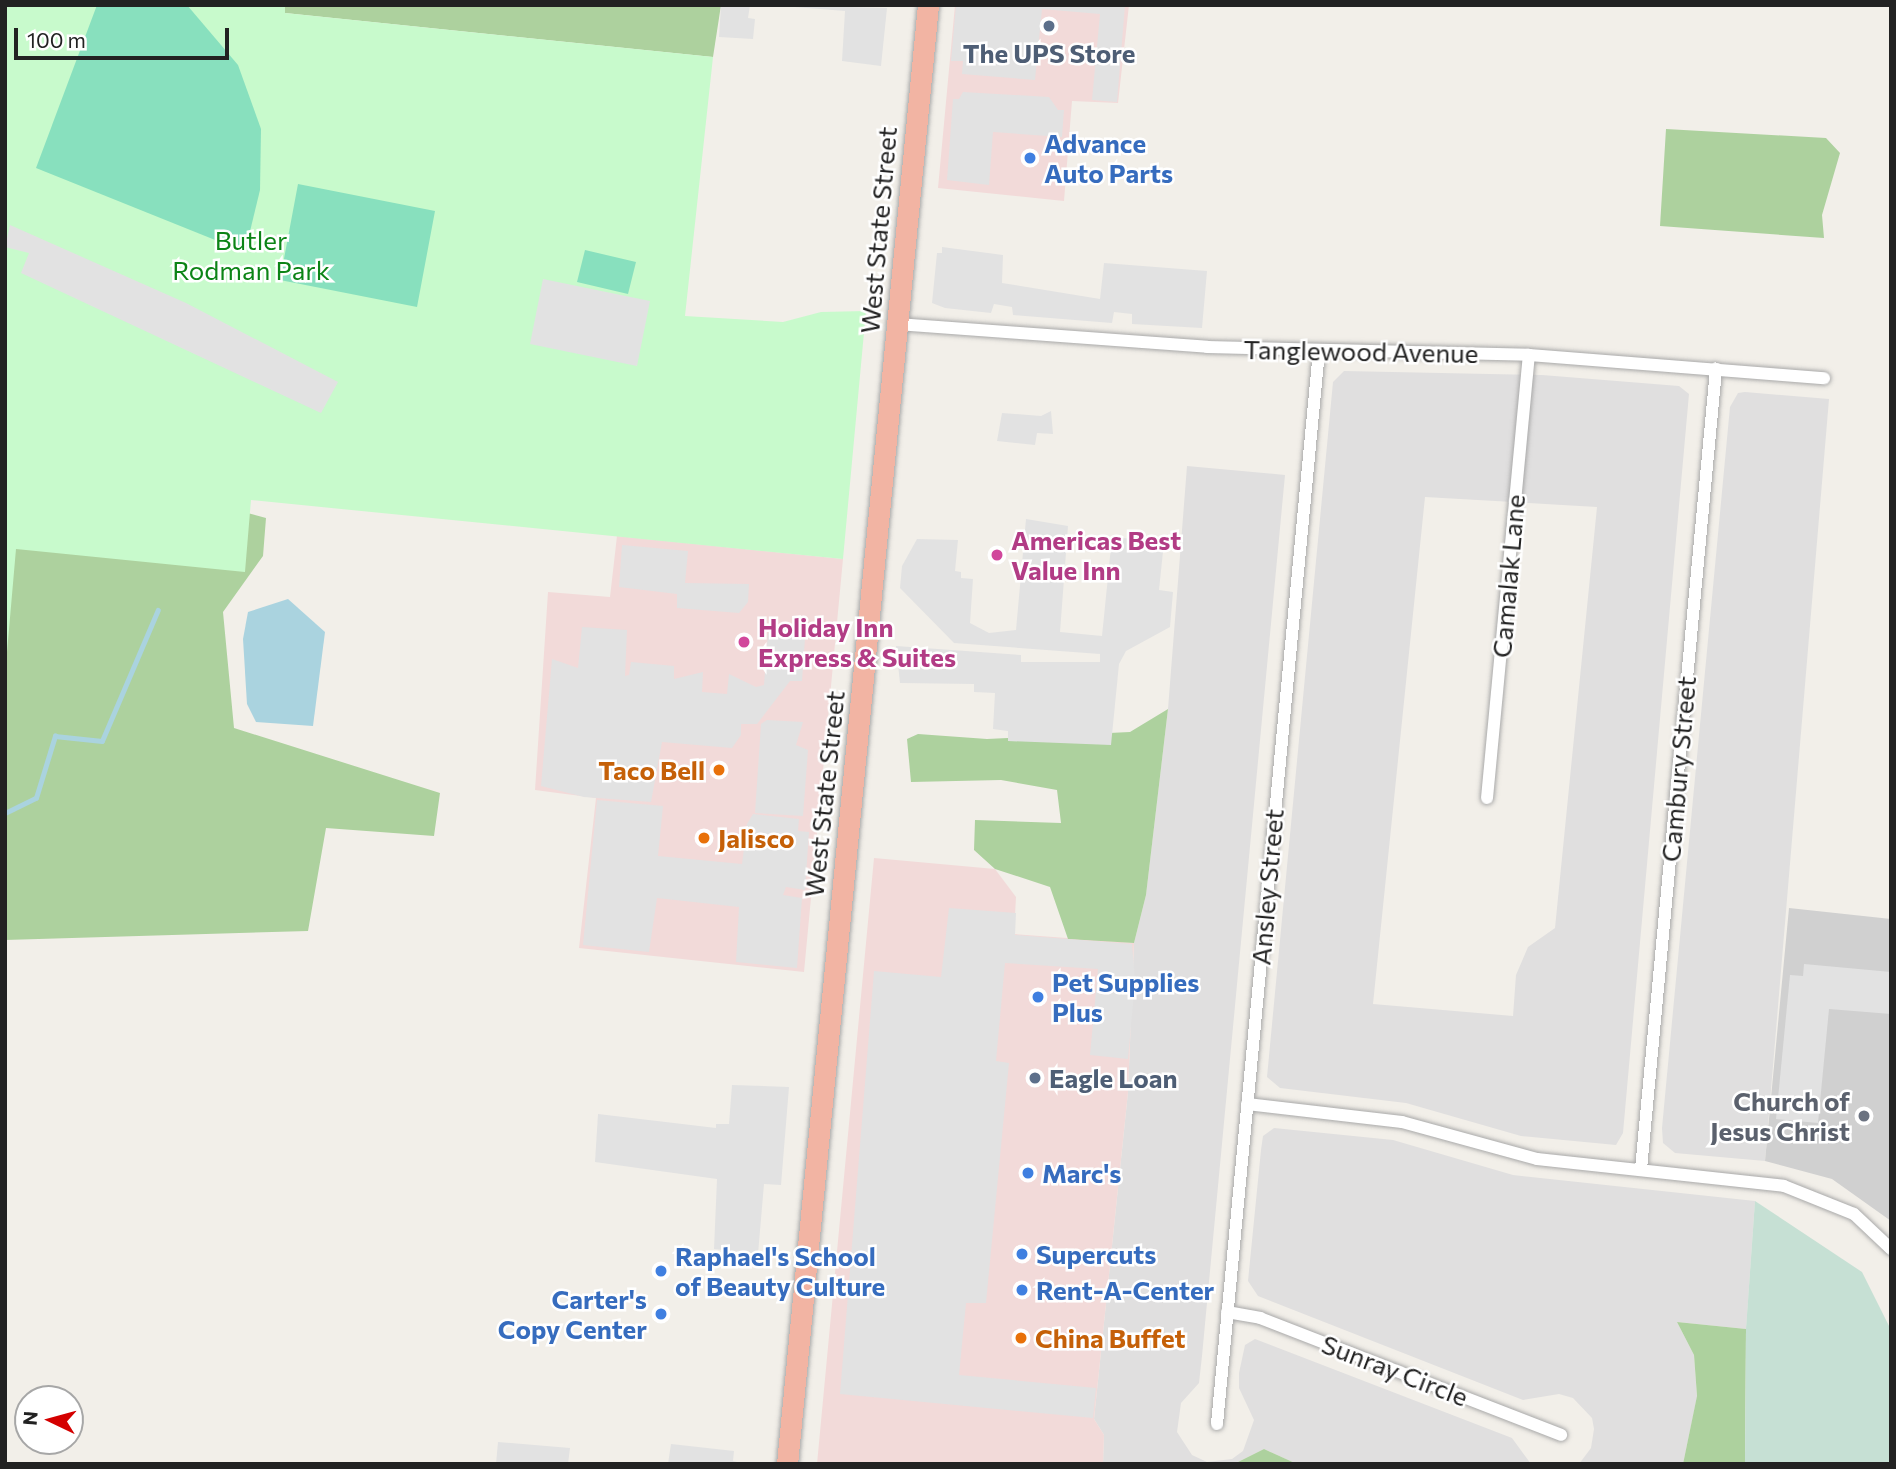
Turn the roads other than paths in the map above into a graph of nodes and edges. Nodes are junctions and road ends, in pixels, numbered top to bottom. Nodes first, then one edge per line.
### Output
1 (928, 5) edge
2 (897, 324) junction
3 (1319, 351) junction
4 (1529, 355) junction
5 (1716, 369) junction
6 (1824, 378) dead end
7 (1487, 798) dead end
8 (1247, 1104) junction
9 (1641, 1169) junction
10 (1891, 1249) edge
11 (1227, 1312) junction
12 (1217, 1424) dead end
13 (1561, 1435) dead end
14 (787, 1464) edge

1 - 2 highway, West State Street
2 - 3 street, Tanglewood Avenue
2 - 14 highway, West State Street
3 - 4 street, Tanglewood Avenue
3 - 8 street, Ansley Street
4 - 5 street, Tanglewood Avenue
4 - 7 street, Camalak Lane
5 - 6 street, Tanglewood Avenue
5 - 9 street, Cambury Street
8 - 9 street
8 - 11 street, Ansley Street
9 - 10 street
11 - 12 street, Ansley Street
11 - 13 street, Sunray Circle

